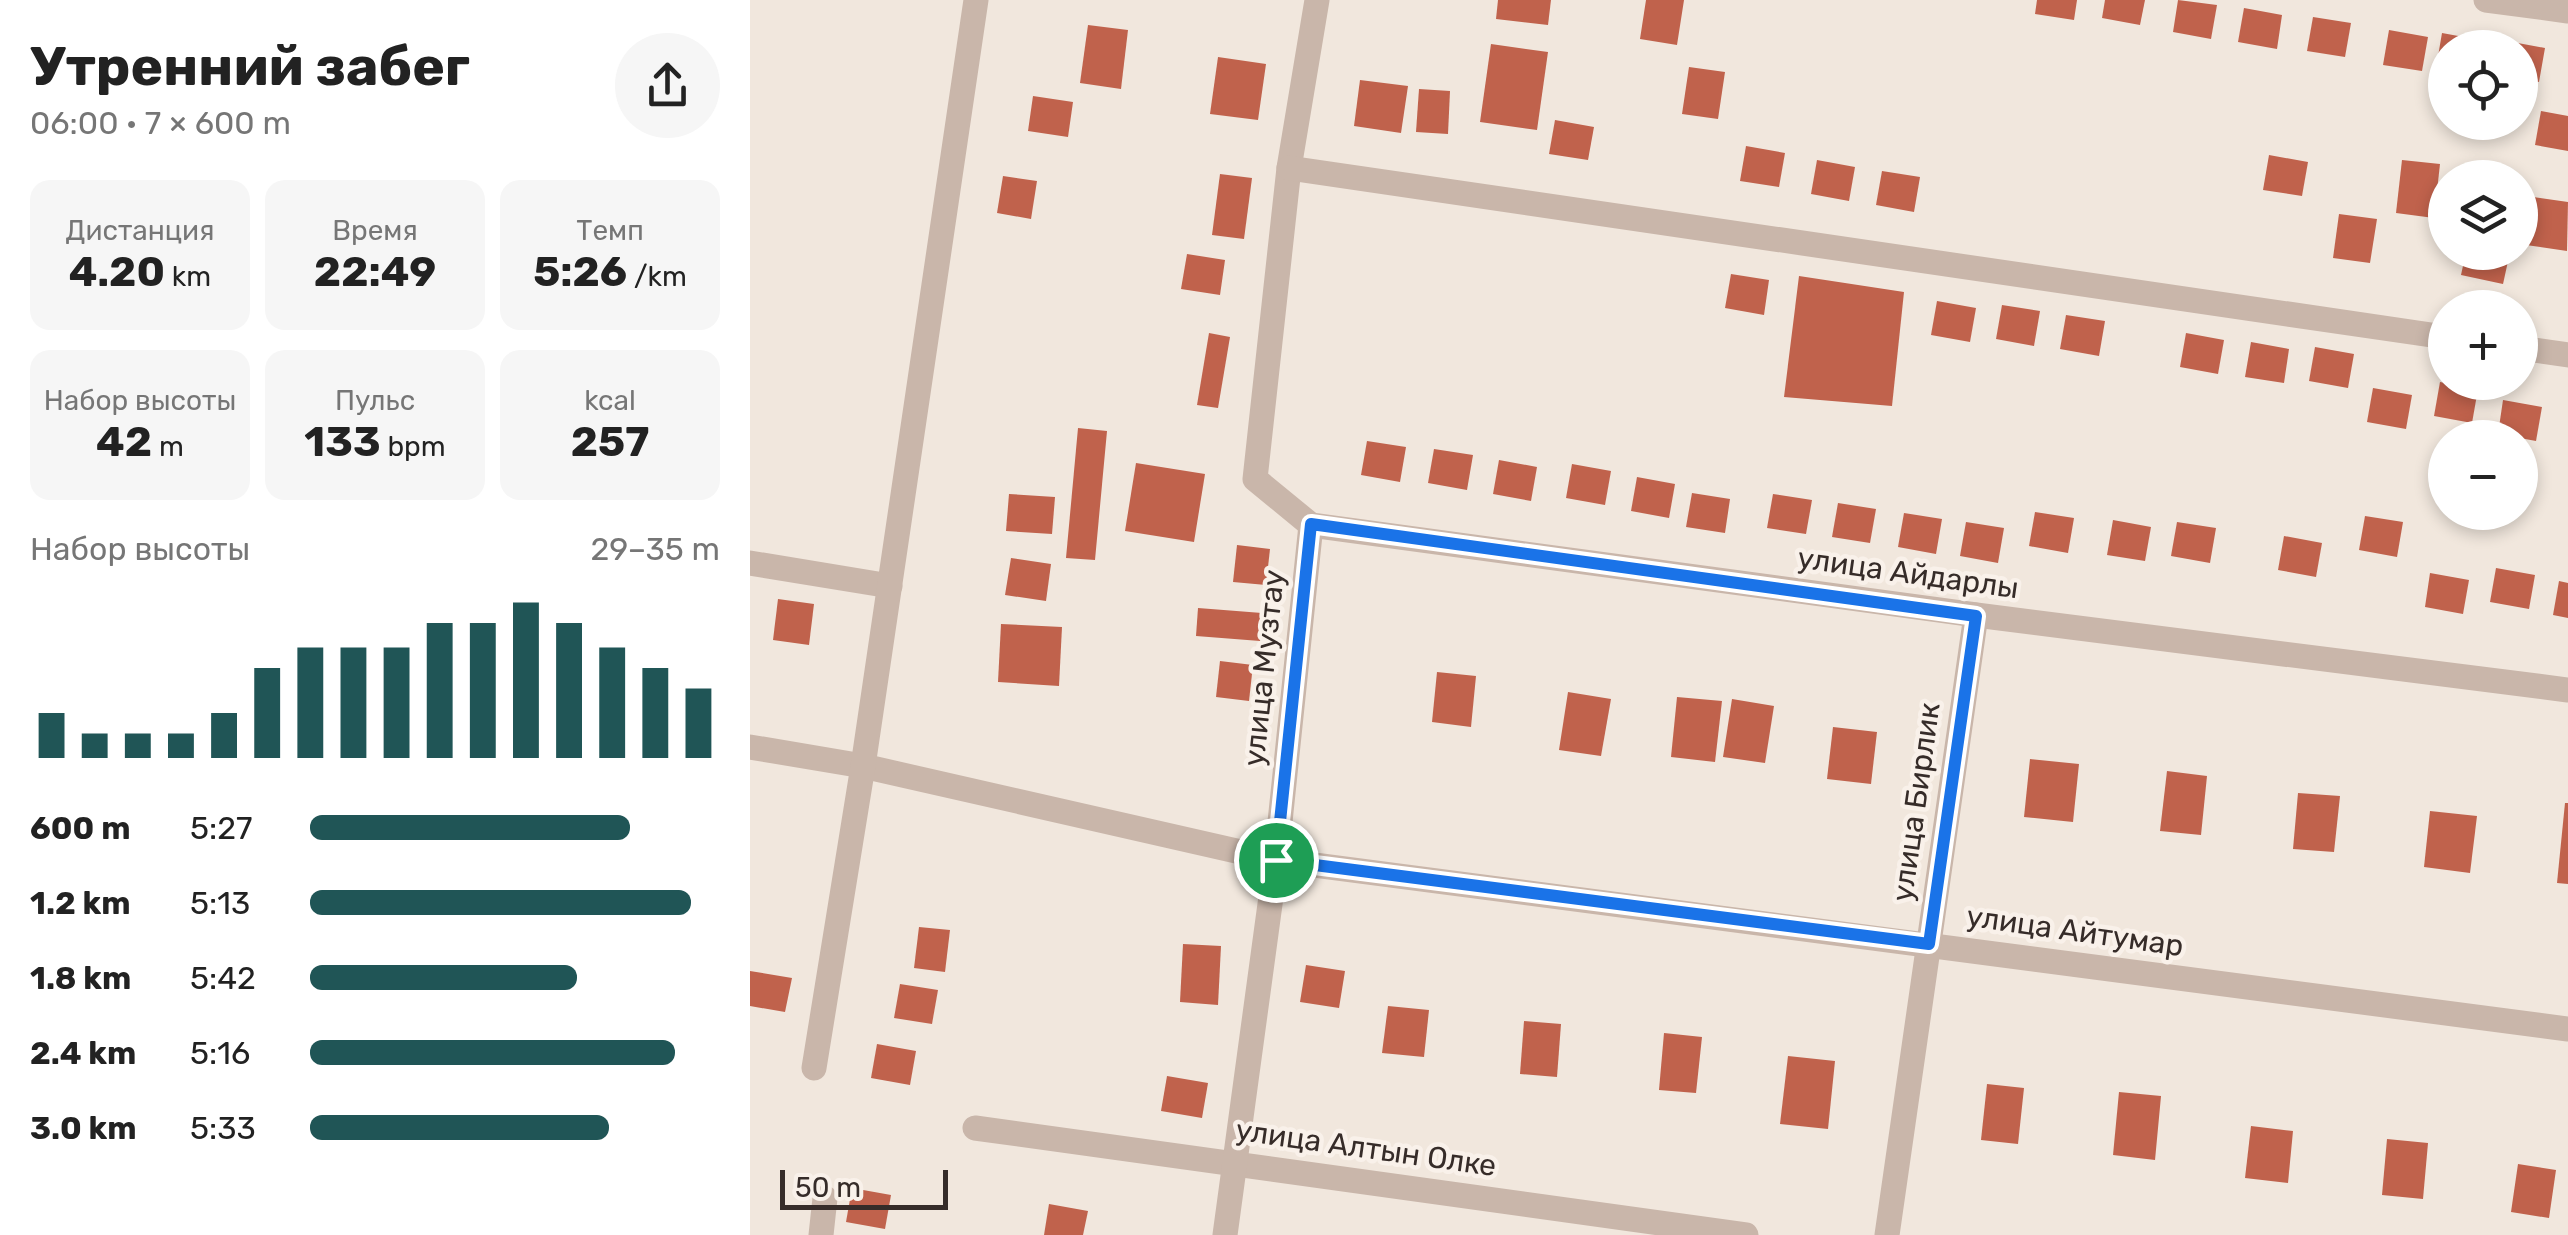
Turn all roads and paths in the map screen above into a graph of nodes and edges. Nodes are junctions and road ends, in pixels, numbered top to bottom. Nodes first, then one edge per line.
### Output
1 (976, 0) edge
2 (1317, 0) edge
3 (2486, 0) edge
4 (2568, 12) edge
5 (1288, 168) junction
6 (2428, 335) edge
7 (2538, 351) edge
8 (2568, 355) edge
9 (1311, 524) junction
10 (750, 563) edge
11 (890, 586) junction
12 (1976, 616) junction
13 (2568, 690) edge
14 (750, 747) edge
15 (863, 766) junction
16 (1276, 860) junction
17 (1929, 944) junction
18 (2568, 1029) edge
19 (814, 1068) dead end
20 (976, 1128) dead end
21 (1235, 1162) junction
22 (825, 1198) dead end
23 (821, 1235) edge
24 (1225, 1235) edge
25 (1746, 1235) edge
26 (1887, 1235) edge

1 - 11 street
2 - 5 street
3 - 4 street
5 - 6 street
5 - 9 street
7 - 8 street
9 - 12 street, улица Айдарлы
9 - 16 street, улица Музтау
10 - 11 street
11 - 15 street
12 - 13 street, улица Айдарлы
12 - 17 street, улица Бирлик
14 - 15 street, улица Айтумар
15 - 16 street, улица Айтумар
15 - 19 street
16 - 17 street, улица Айтумар
16 - 21 street, улица Музтау
17 - 18 street, улица Айтумар
17 - 26 street, улица Бирлик
20 - 21 street, улица Алтын Олке
21 - 24 street, улица Музтау
21 - 25 street, улица Алтын Олке
22 - 23 street

